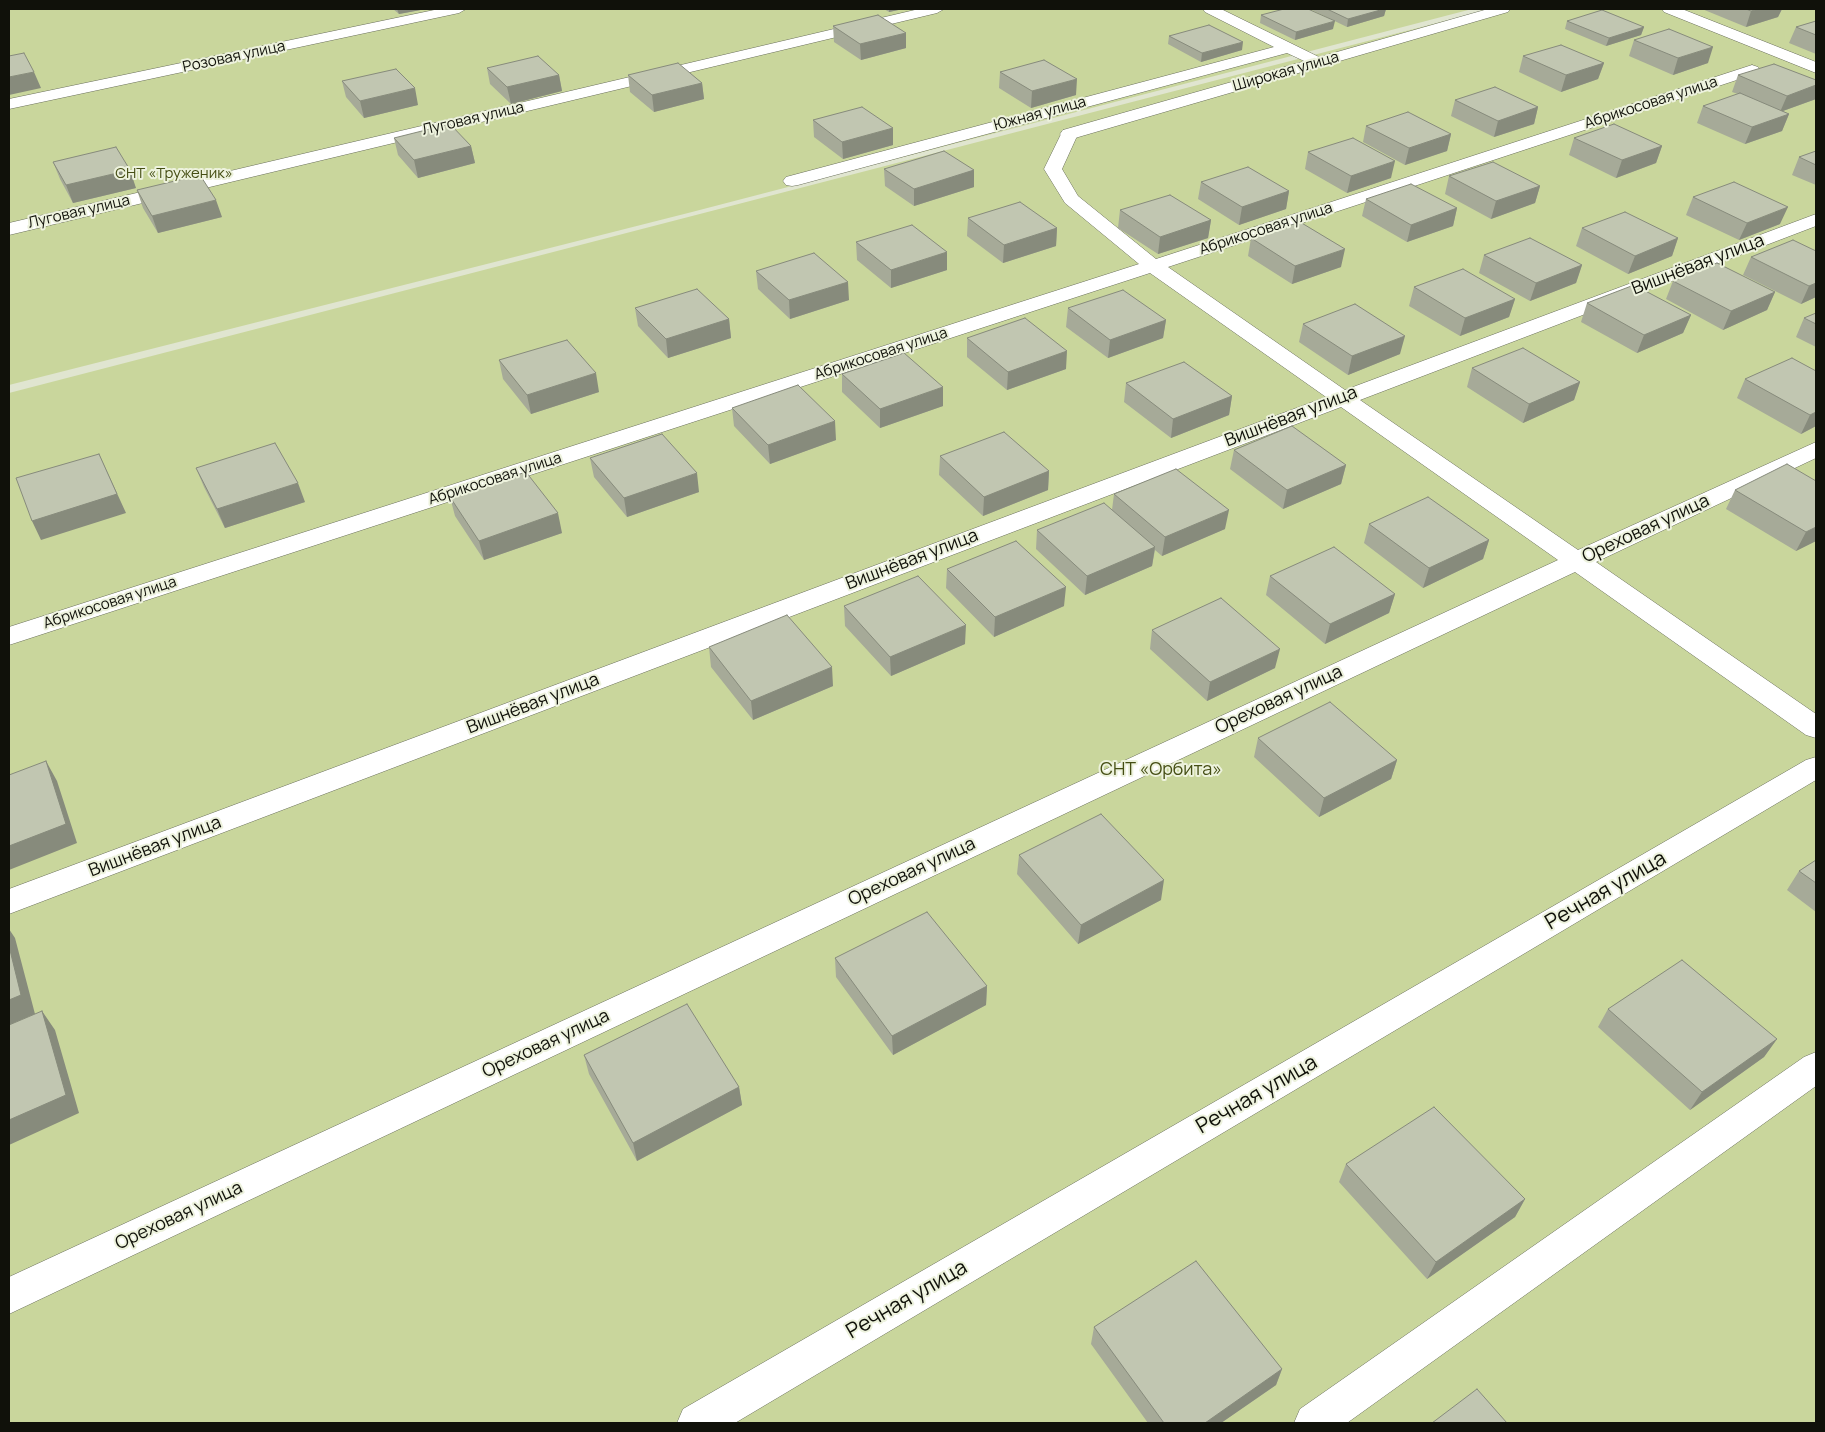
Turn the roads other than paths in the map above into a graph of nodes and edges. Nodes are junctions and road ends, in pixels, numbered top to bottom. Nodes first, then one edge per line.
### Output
1 (459, 9) edge
2 (937, 9) edge
3 (1210, 9) edge
4 (1503, 9) edge
5 (1669, 9) edge
6 (1288, 48) junction
7 (1317, 62) junction
8 (1816, 68) edge
9 (1752, 70) edge
10 (9, 104) edge
11 (792, 181) dead end
12 (1816, 220) edge
13 (9, 229) edge
14 (1153, 266) junction
15 (1342, 398) junction
16 (1816, 449) edge
17 (1574, 562) junction
18 (9, 636) edge
19 (1816, 728) edge
20 (1816, 768) edge
21 (9, 902) edge
22 (1816, 1067) edge
23 (9, 1296) edge
24 (697, 1423) edge
25 (1314, 1423) edge

1 - 10 street, Розовая улица
2 - 13 street, Луговая улица
3 - 6 street
4 - 7 street, Широкая улица
5 - 8 street
6 - 7 street
6 - 11 street, Южная улица
7 - 14 street, Широкая улица
9 - 14 street, Абрикосовая улица
12 - 15 street, Вишнёвая улица
14 - 15 street
14 - 18 street, Абрикосовая улица
15 - 17 street
15 - 21 street, Вишнёвая улица
16 - 17 street, Ореховая улица
17 - 19 street
17 - 23 street, Ореховая улица
20 - 24 street, Речная улица
22 - 25 street

